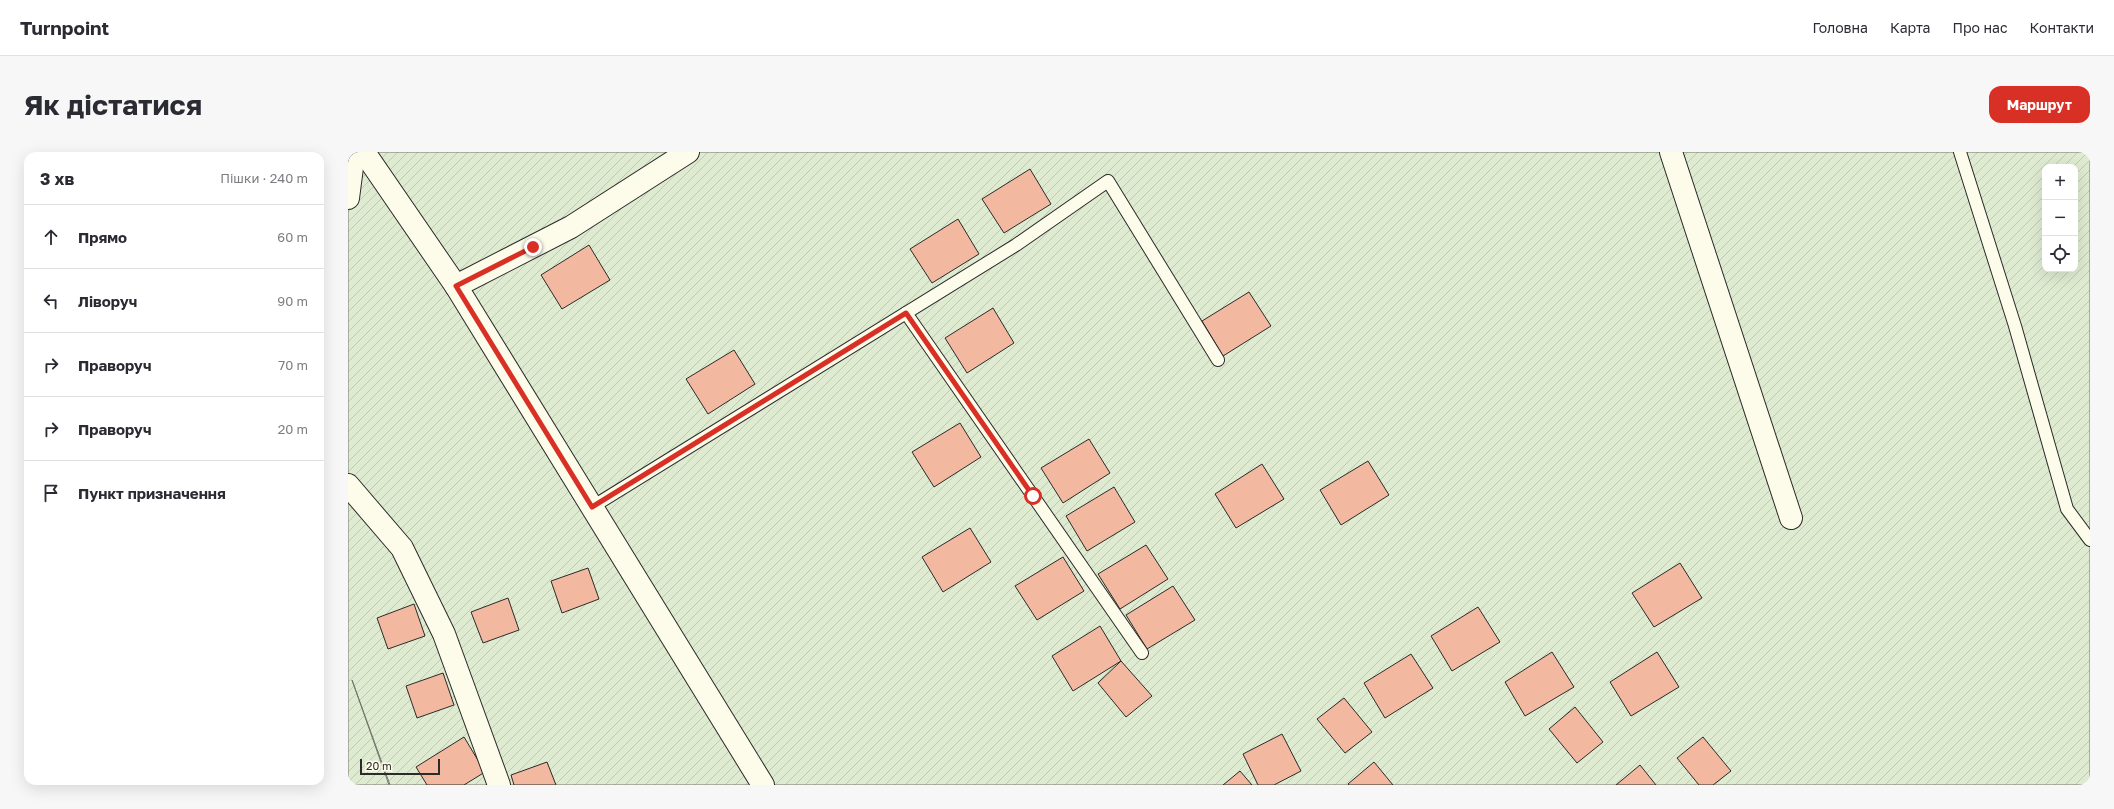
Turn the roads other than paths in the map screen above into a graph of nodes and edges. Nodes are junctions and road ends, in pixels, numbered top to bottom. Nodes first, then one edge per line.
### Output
1 (354, 152) edge
2 (364, 152) edge
3 (688, 152) edge
4 (1671, 152) edge
5 (1960, 152) edge
6 (348, 198) edge
7 (456, 286) junction
8 (906, 313) junction
9 (1218, 360) dead end
10 (348, 485) edge
11 (592, 507) junction
12 (1791, 518) dead end
13 (2090, 540) edge
14 (1142, 653) dead end
15 (499, 785) edge
16 (763, 785) edge

1 - 6 street
2 - 7 street
3 - 7 street
4 - 12 street
5 - 13 lane
7 - 11 street
8 - 9 lane
8 - 11 lane
8 - 14 lane
10 - 15 street
11 - 16 street

